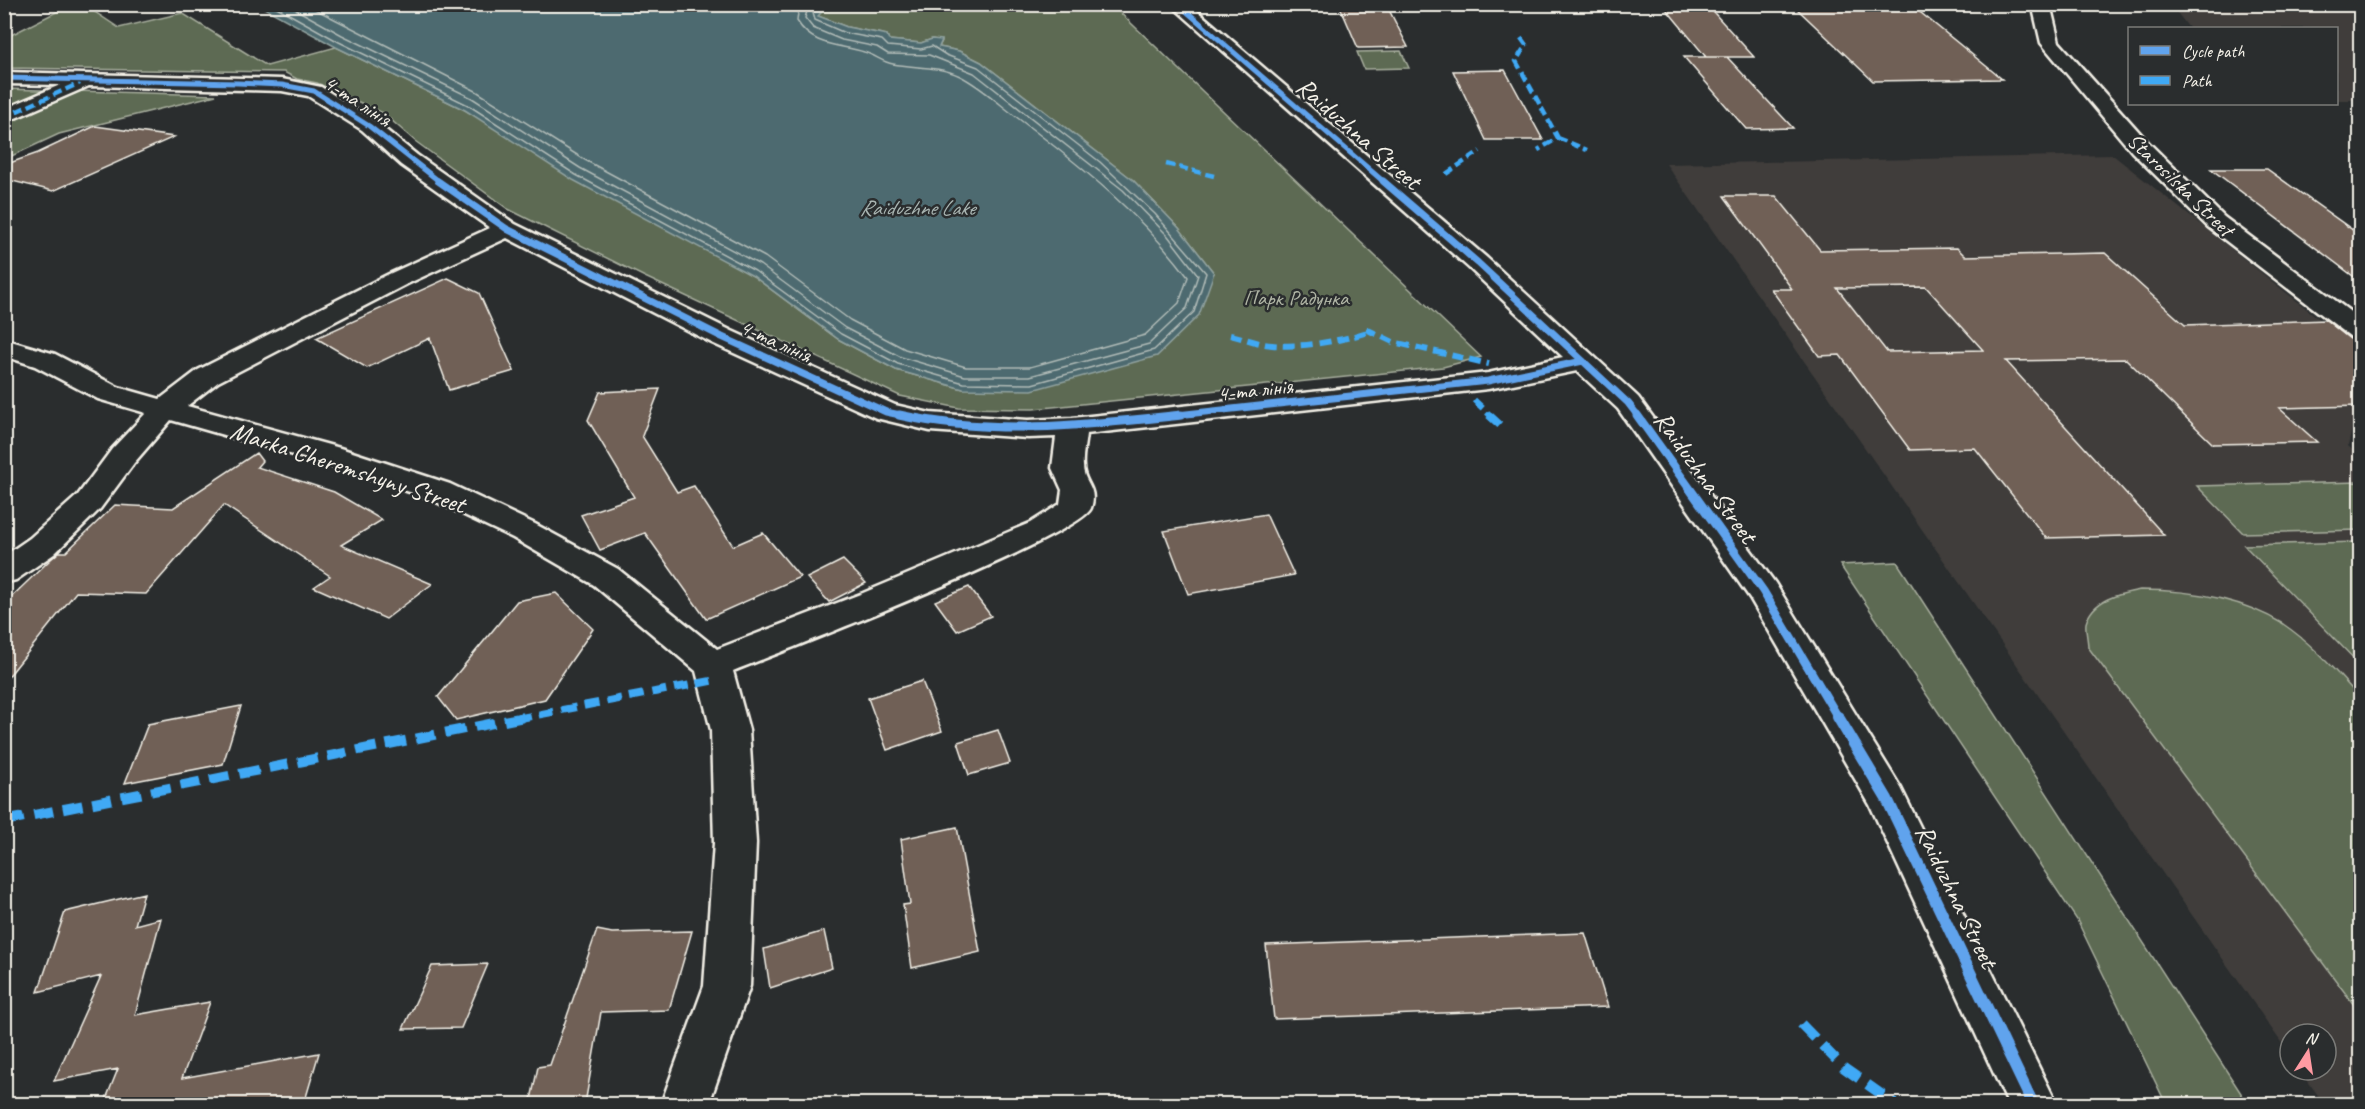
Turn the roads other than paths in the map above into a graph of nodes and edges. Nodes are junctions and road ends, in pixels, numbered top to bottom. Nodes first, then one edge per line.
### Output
1 (1178, 4) edge
2 (2041, 4) edge
3 (6, 78) edge
4 (88, 79) junction
5 (4, 117) edge
6 (507, 229) junction
7 (2361, 331) edge
8 (4, 347) edge
9 (1583, 361) junction
10 (164, 410) junction
11 (1072, 427) junction
12 (4, 572) edge
13 (713, 665) junction
14 (685, 1104) edge
15 (2033, 1104) edge

1 - 9 street, Raiduzhna Street
2 - 7 street, Starosilska Street
3 - 4 street, 4-та лінія
4 - 5 street
4 - 6 street, 4-та лінія
6 - 10 street
6 - 11 street, 4-та лінія
8 - 10 street, Marka Cheremshyny Street
9 - 11 street, 4-та лінія
9 - 15 street, Raiduzhna Street
10 - 12 street
10 - 13 street, Marka Cheremshyny Street
11 - 13 street
13 - 14 street

